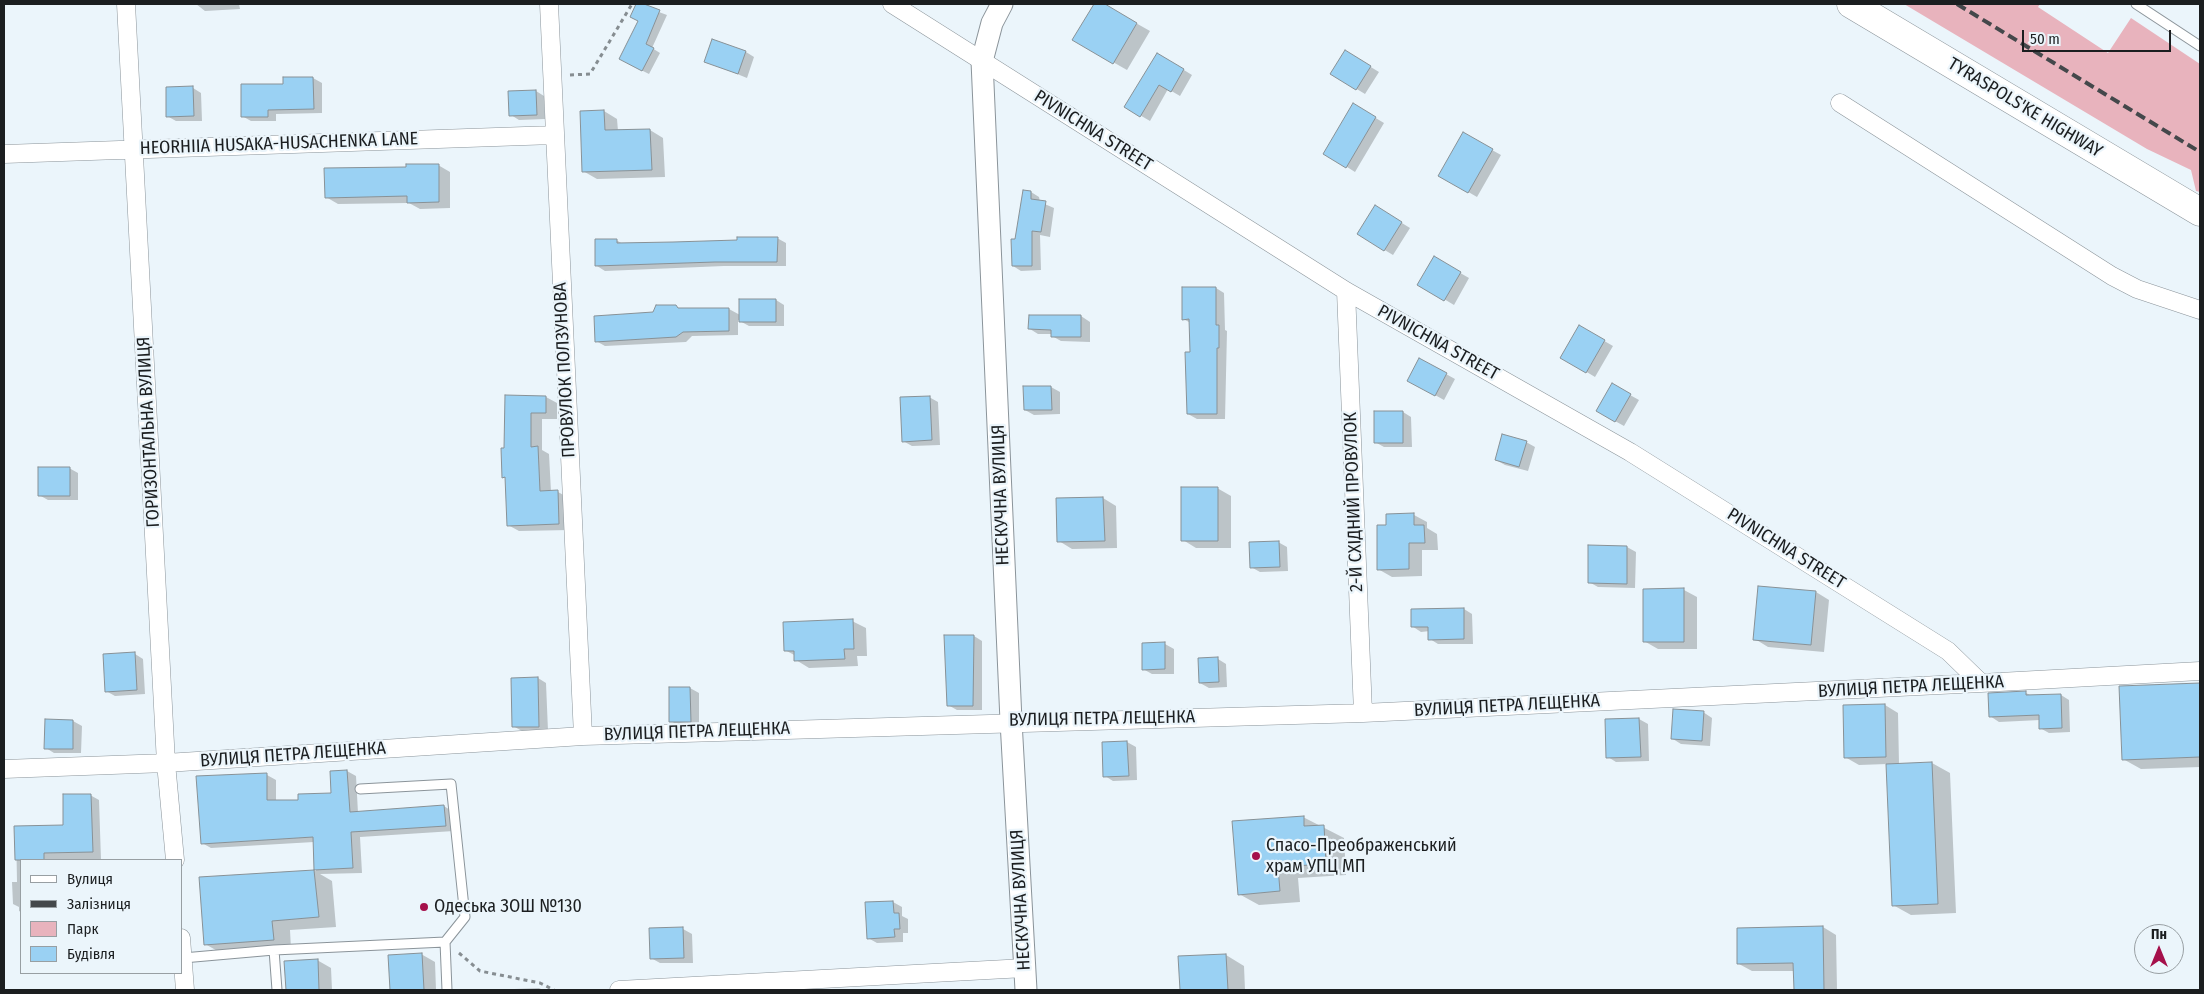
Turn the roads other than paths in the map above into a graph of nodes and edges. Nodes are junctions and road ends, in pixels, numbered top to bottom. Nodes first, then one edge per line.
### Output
1 (126, 4) edge
2 (549, 4) edge
3 (892, 4) edge
4 (1002, 4) edge
5 (1851, 4) edge
6 (2136, 4) edge
7 (2200, 46) edge
8 (982, 61) junction
9 (1840, 104) dead end
10 (554, 135) junction
11 (135, 150) junction
12 (4, 154) edge
13 (2200, 212) edge
14 (1346, 291) junction
15 (2200, 310) edge
16 (2200, 671) edge
17 (1981, 684) junction
18 (1363, 712) junction
19 (1011, 722) junction
20 (583, 736) junction
21 (166, 763) junction
22 (4, 769) edge
23 (360, 789) dead end
24 (175, 859) edge
25 (445, 942) junction
26 (182, 948) edge
27 (274, 950) junction
28 (183, 958) junction
29 (1025, 968) junction
30 (185, 990) edge
31 (277, 990) edge
32 (447, 990) edge
33 (619, 990) edge
34 (1026, 990) edge

1 - 11 street, ГОРИЗОНТАЛЬНА ВУЛИЦЯ
2 - 10 street, ПРОВУЛОК ПОЛЗУНОВА
3 - 8 street, PIVNICHNA STREET
4 - 8 street, НЕСКУЧНА ВУЛИЦЯ
5 - 13 main road, TYRASPOLS'KE HIGHWAY
6 - 7 lane
8 - 14 street, PIVNICHNA STREET
8 - 19 street, НЕСКУЧНА ВУЛИЦЯ
9 - 15 street
10 - 11 street, HEORHIIA HUSAKA-HUSACHENKA LANE
10 - 20 street, ПРОВУЛОК ПОЛЗУНОВА
11 - 12 street, HEORHIIA HUSAKA-HUSACHENKA LANE
11 - 21 street, ГОРИЗОНТАЛЬНА ВУЛИЦЯ
14 - 17 street, PIVNICHNA STREET
14 - 18 street, 2-Й СХІДНИЙ ПРОВУЛОК
16 - 17 street, ВУЛИЦЯ ПЕТРА ЛЕЩЕНКА
17 - 18 street, ВУЛИЦЯ ПЕТРА ЛЕЩЕНКА
18 - 19 street, ВУЛИЦЯ ПЕТРА ЛЕЩЕНКА
19 - 20 street, ВУЛИЦЯ ПЕТРА ЛЕЩЕНКА
19 - 29 street, НЕСКУЧНА ВУЛИЦЯ
20 - 21 street, ВУЛИЦЯ ПЕТРА ЛЕЩЕНКА
21 - 22 street, ВУЛИЦЯ ПЕТРА ЛЕЩЕНКА
21 - 24 street, ГОРИЗОНТАЛЬНА ВУЛИЦЯ
23 - 25 lane
25 - 27 lane
25 - 32 lane
26 - 28 street
27 - 28 lane
27 - 31 lane
28 - 30 street
29 - 33 street
29 - 34 street, НЕСКУЧНА ВУЛИЦЯ

